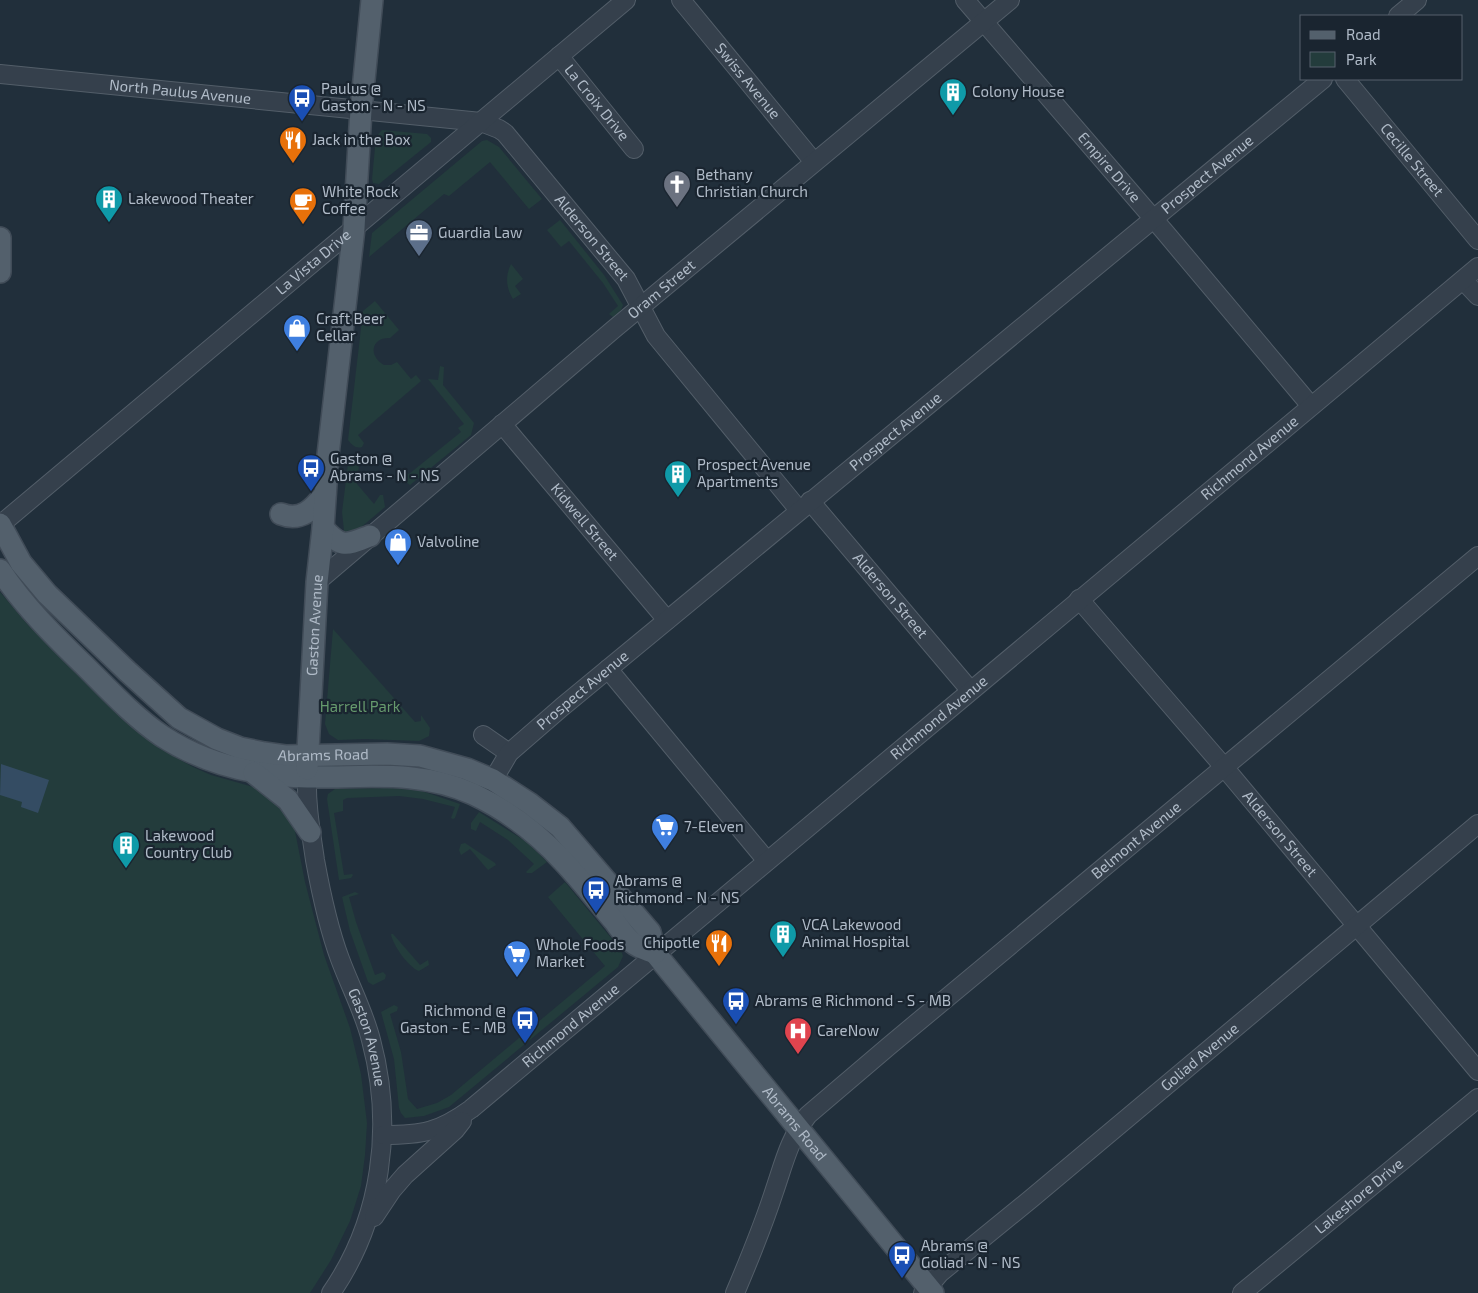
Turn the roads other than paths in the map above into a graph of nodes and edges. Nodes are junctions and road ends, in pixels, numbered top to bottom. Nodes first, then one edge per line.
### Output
1 (372, 0) edge
2 (626, 0) edge
3 (681, 0) edge
4 (965, 0) edge
5 (1010, 0) edge
6 (1417, 0) edge
7 (1399, 15) edge
8 (984, 22) junction
9 (559, 56) junction
10 (0, 74) edge
11 (1322, 80) edge
12 (1346, 80) edge
13 (361, 110) junction
14 (481, 122) junction
15 (634, 149) dead end
16 (814, 162) junction
17 (1153, 219) junction
18 (354, 228) junction
19 (1478, 240) edge
20 (1478, 267) edge
21 (1463, 280) junction
22 (1478, 296) edge
23 (641, 306) junction
24 (1311, 406) junction
25 (502, 424) junction
26 (325, 494) junction
27 (804, 506) junction
28 (281, 514) dead end
29 (0, 525) edge
30 (323, 528) junction
31 (370, 536) junction
32 (1478, 556) edge
33 (0, 570) edge
34 (317, 582) junction
35 (1079, 599) junction
36 (667, 620) junction
37 (608, 669) junction
38 (127, 671) junction
39 (109, 689) junction
40 (970, 690) junction
41 (483, 734) dead end
42 (509, 753) junction
43 (308, 756) junction
44 (1224, 768) junction
45 (249, 770) junction
46 (307, 777) junction
47 (493, 780) junction
48 (482, 798) junction
49 (1478, 824) edge
50 (310, 832) junction
51 (767, 861) junction
52 (1356, 926) junction
53 (655, 953) junction
54 (1478, 1071) edge
55 (1478, 1098) edge
56 (471, 1109) junction
57 (798, 1128) junction
58 (383, 1134) junction
59 (361, 1236) junction
60 (928, 1291) edge
61 (333, 1292) edge
62 (735, 1293) edge
63 (1242, 1293) edge

1 - 13 main road, Gaston Avenue
2 - 9 street, La Vista Drive
3 - 16 street, Swiss Avenue
4 - 8 street, Empire Drive
5 - 8 street, Oram Street
6 - 7 street
8 - 16 street, Oram Street
8 - 17 street, Empire Drive
9 - 14 street, La Vista Drive
9 - 15 street, La Croix Drive
10 - 13 street, North Paulus Avenue
11 - 17 street, Prospect Avenue
12 - 19 street, Cecille Street
13 - 14 street, Alderson Street
13 - 18 main road, Gaston Avenue
14 - 18 street, La Vista Drive
14 - 23 street, Alderson Street
16 - 23 street, Oram Street
17 - 24 street, Empire Drive
17 - 27 street, Prospect Avenue
18 - 26 main road, Gaston Avenue
18 - 29 street, La Vista Drive
20 - 21 street, Richmond Avenue
21 - 22 street
21 - 24 street, Richmond Avenue
23 - 25 street, Oram Street
23 - 27 street, Alderson Street
24 - 35 street, Richmond Avenue
25 - 31 street, Oram Street
25 - 36 street, Kidwell Street
26 - 28 main road
26 - 30 main road, Gaston Avenue
27 - 36 street, Prospect Avenue
27 - 40 street, Alderson Street
29 - 38 main road, Abrams Road
30 - 31 main road
30 - 34 main road, Gaston Avenue
31 - 34 street, Oram Street
32 - 44 street, Belmont Avenue
33 - 39 main road, Abrams Road
34 - 43 main road, Gaston Avenue
35 - 40 street, Richmond Avenue
35 - 44 street, Alderson Street
36 - 37 street, Prospect Avenue
37 - 42 street, Prospect Avenue
37 - 51 street
38 - 39 main road
38 - 43 main road, Abrams Road
39 - 45 main road, Abrams Road
40 - 51 street, Richmond Avenue
41 - 42 street
42 - 47 street, Prospect Avenue
43 - 46 main road, Gaston Avenue
43 - 47 main road, Abrams Road
44 - 52 street, Alderson Street
44 - 57 street, Belmont Avenue
45 - 46 main road, Abrams Road
45 - 50 main road
46 - 48 main road, Abrams Road
46 - 50 street, Gaston Avenue
47 - 48 street, Prospect Avenue
47 - 53 main road, Abrams Road
48 - 53 main road, Abrams Road
49 - 52 street, Goliad Avenue
50 - 58 street, Gaston Avenue
51 - 53 street, Richmond Avenue
52 - 54 street, Alderson Street
52 - 60 street, Goliad Avenue
53 - 56 street, Richmond Avenue
53 - 57 main road, Abrams Road
55 - 63 street, Lakeshore Drive
56 - 58 street, Richmond Avenue
56 - 59 street
57 - 60 main road, Abrams Road
57 - 62 street, Belmont Avenue
58 - 59 street, Gaston Avenue
59 - 61 street, Gaston Avenue

